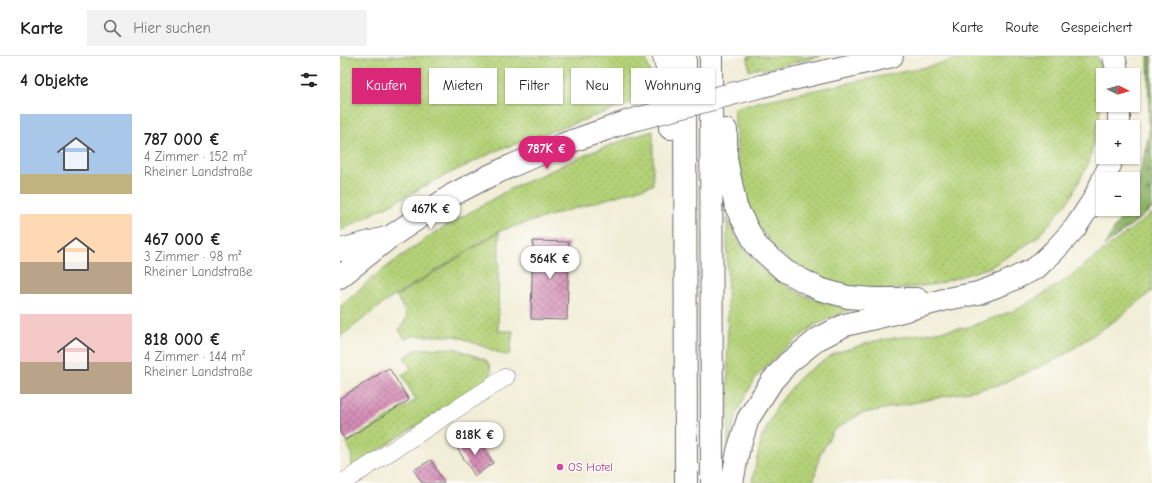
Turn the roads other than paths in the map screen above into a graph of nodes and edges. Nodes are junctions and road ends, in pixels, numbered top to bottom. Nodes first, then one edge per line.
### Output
1 (664, 56) edge
2 (685, 56) edge
3 (711, 56) edge
4 (725, 56) edge
5 (892, 56) edge
6 (1114, 56) edge
7 (1117, 68) edge
8 (1096, 195) edge
9 (390, 237) junction
10 (685, 237) junction
11 (340, 250) edge
12 (340, 277) edge
13 (946, 299) junction
14 (506, 377) dead end
15 (342, 483) edge
16 (686, 483) edge
17 (712, 483) edge
18 (732, 483) edge

1 - 10 main road
2 - 10 main road
3 - 17 main road
4 - 13 main road
5 - 9 main road, bridge
6 - 7 main road
8 - 13 main road
9 - 11 main road
9 - 12 main road
10 - 16 main road
13 - 18 main road
14 - 15 street

